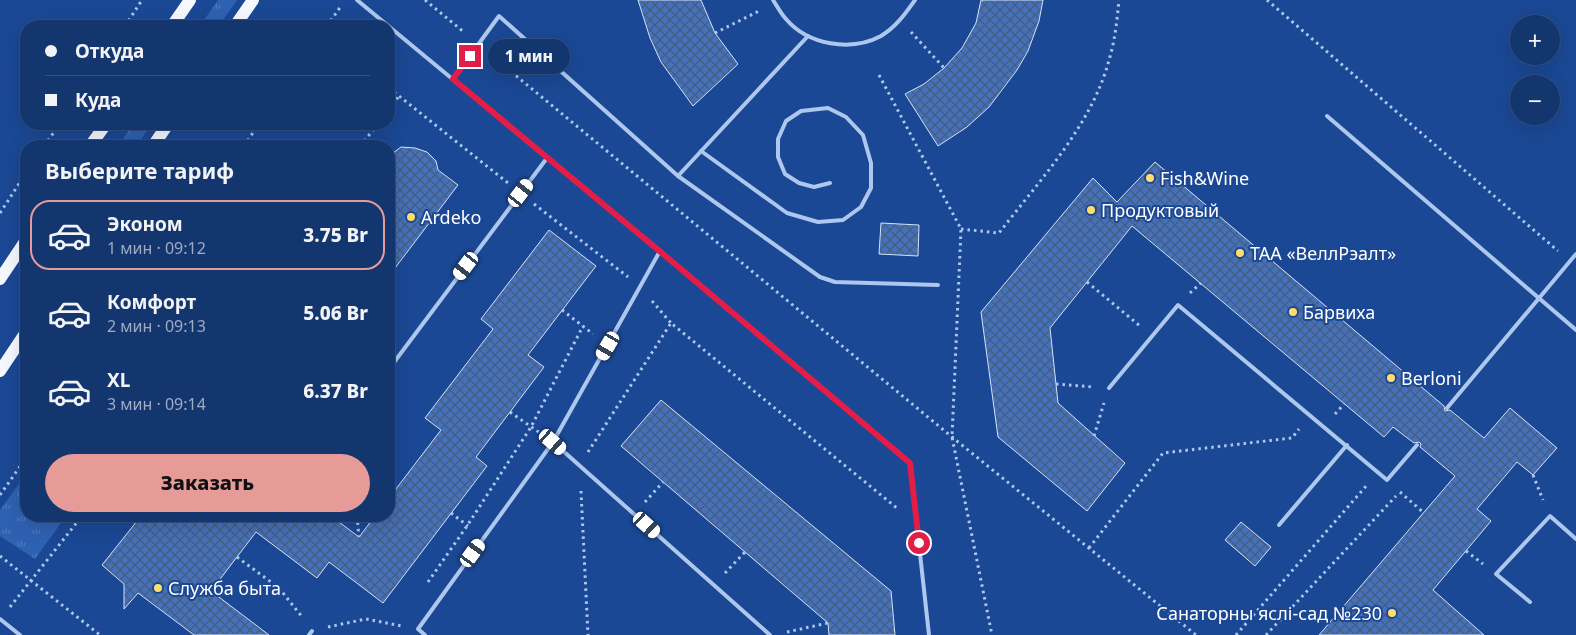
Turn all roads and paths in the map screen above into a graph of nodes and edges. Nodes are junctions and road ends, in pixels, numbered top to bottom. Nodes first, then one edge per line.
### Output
1 (142, 0) edge
2 (190, 0) edge
3 (253, 0) edge
4 (357, 0) edge
5 (426, 0) edge
6 (915, 0) edge
7 (1119, 0) edge
8 (1267, 0) edge
9 (774, 2) edge
10 (342, 4) dead end
11 (129, 20) edge
12 (176, 20) edge
13 (239, 20) edge
14 (331, 20) edge
15 (381, 20) edge
16 (900, 21) junction
17 (395, 31) edge
18 (715, 33) dead end
19 (808, 36) junction
20 (478, 44) junction
21 (944, 68) dead end
22 (879, 75) dead end
23 (453, 79) junction
24 (399, 96) dead end
25 (395, 102) edge
26 (1327, 116) dead end
27 (373, 130) edge
28 (365, 140) edge
29 (701, 151) junction
30 (548, 158) junction
31 (678, 176) junction
32 (20, 182) edge
33 (830, 184) dead end
34 (0, 213) edge
35 (961, 229) junction
36 (20, 249) edge
37 (660, 251) junction
38 (1576, 254) edge
39 (1570, 261) junction
40 (0, 279) edge
41 (1087, 282) dead end
42 (938, 285) dead end
43 (1539, 298) junction
44 (562, 310) dead end
45 (583, 326) junction
46 (1576, 330) edge
47 (1153, 336) junction
48 (20, 341) edge
49 (608, 346) junction
50 (395, 361) edge
51 (0, 371) edge
52 (1056, 384) dead end
53 (1108, 388) junction
54 (1447, 408) dead end
55 (510, 412) dead end
56 (1311, 415) junction
57 (531, 426) junction
58 (1094, 436) dead end
59 (952, 437) junction
60 (553, 442) junction
61 (1417, 445) dead end
62 (1348, 446) junction
63 (580, 465) junction
64 (20, 467) edge
65 (1378, 472) junction
66 (1534, 475) dead end
67 (1387, 480) junction
68 (663, 482) dead end
69 (1400, 492) junction
70 (0, 495) edge
71 (451, 513) dead end
72 (634, 513) junction
73 (1424, 513) dead end
74 (1550, 516) junction
75 (77, 522) edge
76 (358, 522) edge
77 (917, 525) junction
78 (1279, 525) dead end
79 (467, 526) junction
80 (359, 537) dead end
81 (484, 538) junction
82 (1576, 539) edge
83 (1089, 548) junction
84 (745, 552) dead end
85 (0, 556) edge
86 (237, 557) dead end
87 (32, 580) junction
88 (714, 584) junction
89 (424, 587) dead end
90 (1530, 602) dead end
91 (403, 617) dead end
92 (0, 619) edge
93 (828, 623) dead end
94 (398, 625) junction
95 (418, 629) junction
96 (312, 630) junction
97 (781, 633) dead end
98 (20, 635) edge
99 (100, 635) edge
100 (309, 635) edge
101 (425, 635) edge
102 (588, 635) edge
103 (770, 635) edge
104 (929, 635) edge
105 (992, 635) edge
106 (1196, 635) edge
107 (1236, 635) edge
108 (1266, 635) edge

1 - 11 path
2 - 12 main road
3 - 13 main road
4 - 15 lane
5 - 20 path
6 - 16 lane
7 - 35 path
8 - 39 path
9 - 18 path
9 - 19 lane
10 - 14 path
16 - 19 lane
16 - 21 path
17 - 23 lane
19 - 29 lane
20 - 23 lane
20 - 31 lane
20 - 59 path
22 - 35 path
23 - 30 lane
24 - 25 path
26 - 43 lane
27 - 28 path
29 - 31 lane
29 - 33 lane
30 - 37 lane
30 - 50 lane
31 - 42 lane
32 - 34 path
35 - 59 path
36 - 40 main road
37 - 49 lane
37 - 77 lane
38 - 39 lane
39 - 43 lane
41 - 47 path
43 - 46 lane
43 - 54 lane
44 - 45 path
45 - 49 path
45 - 57 path
47 - 53 lane
47 - 56 lane
48 - 51 main road
49 - 60 lane
52 - 53 path
53 - 58 path
55 - 57 path
56 - 62 lane
56 - 83 path
57 - 60 path
57 - 79 path
59 - 83 path
59 - 105 path
60 - 63 lane
60 - 81 lane
61 - 67 lane
62 - 65 lane
62 - 78 lane
63 - 72 lane
63 - 77 path
63 - 102 path
64 - 70 path
65 - 67 lane
65 - 107 path
66 - 74 path
67 - 69 path
68 - 72 path
69 - 73 path
69 - 108 path
71 - 79 path
72 - 88 lane
74 - 82 lane
74 - 90 lane
75 - 87 path
76 - 80 path
77 - 104 lane
79 - 81 path
79 - 89 path
81 - 95 lane
83 - 106 path
84 - 88 path
85 - 87 path
86 - 96 path
87 - 92 path
87 - 99 path
88 - 103 lane
91 - 94 path
92 - 98 lane
93 - 97 path
94 - 95 path
94 - 96 path
95 - 101 lane
96 - 100 lane

